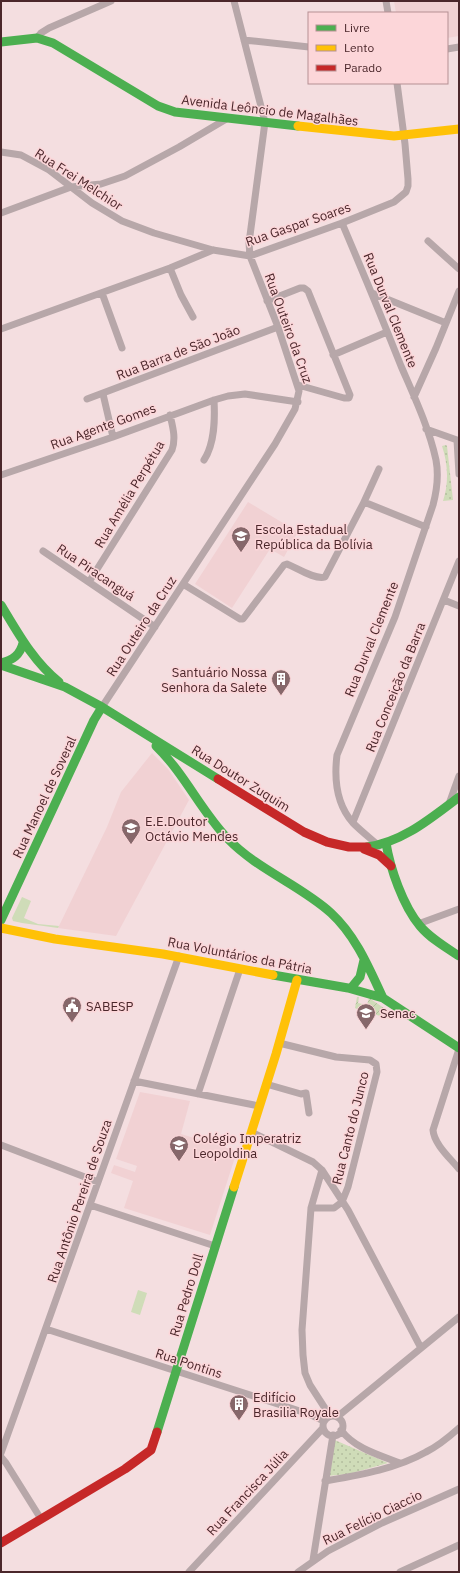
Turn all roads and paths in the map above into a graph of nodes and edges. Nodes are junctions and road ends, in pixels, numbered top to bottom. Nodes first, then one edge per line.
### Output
1 (110, 1) edge
2 (234, 1) edge
3 (386, 1) edge
4 (388, 12) edge
5 (37, 38) junction
6 (244, 40) junction
7 (1, 42) edge
8 (308, 47) edge
9 (459, 47) edge
10 (448, 49) edge
11 (397, 84) edge
12 (228, 118) junction
13 (265, 122) junction
14 (459, 128) edge
15 (404, 136) junction
16 (1, 152) edge
17 (71, 187) junction
18 (1, 213) edge
19 (342, 223) junction
20 (428, 241) dead end
21 (213, 250) junction
22 (250, 256) junction
23 (170, 268) junction
24 (459, 269) edge
25 (459, 292) edge
26 (102, 293) junction
27 (372, 293) junction
28 (267, 301) junction
29 (193, 317) dead end
30 (446, 323) junction
31 (278, 327) junction
32 (1, 329) edge
33 (387, 332) junction
34 (122, 348) dead end
35 (333, 355) junction
36 (298, 385) junction
37 (103, 394) junction
38 (414, 397) junction
39 (87, 399) dead end
40 (214, 400) junction
41 (298, 402) junction
42 (170, 415) junction
43 (426, 429) junction
44 (113, 437) junction
45 (458, 440) edge
46 (204, 460) dead end
47 (379, 469) dead end
48 (459, 474) edge
49 (1, 475) edge
50 (364, 502) junction
51 (426, 527) junction
52 (43, 551) dead end
53 (459, 561) edge
54 (89, 582) junction
55 (183, 584) junction
56 (444, 600) junction
57 (1, 605) edge
58 (459, 606) edge
59 (155, 627) junction
60 (23, 643) junction
61 (1, 664) edge
62 (65, 687) junction
63 (102, 707) junction
64 (152, 738) junction
65 (459, 776) edge
66 (459, 797) edge
67 (450, 804) junction
68 (353, 822) junction
69 (382, 845) junction
70 (364, 848) junction
71 (391, 866) junction
72 (459, 909) edge
73 (1, 920) edge
74 (418, 924) junction
75 (1, 928) edge
76 (179, 956) junction
77 (459, 956) edge
78 (364, 960) junction
79 (240, 969) junction
80 (297, 980) junction
81 (351, 988) junction
82 (383, 998) junction
83 (279, 1043) junction
84 (459, 1049) edge
85 (134, 1081) junction
86 (266, 1084) junction
87 (198, 1094) junction
88 (259, 1106) junction
89 (309, 1113) dead end
90 (251, 1132) junction
91 (1, 1146) edge
92 (459, 1168) edge
93 (322, 1170) junction
94 (98, 1182) junction
95 (342, 1202) junction
96 (90, 1205) junction
97 (311, 1208) junction
98 (215, 1246) junction
99 (459, 1317) edge
100 (46, 1329) junction
101 (421, 1348) junction
102 (176, 1371) junction
103 (329, 1421) junction
104 (459, 1428) edge
105 (341, 1430) junction
106 (333, 1436) junction
107 (1, 1453) edge
108 (1, 1457) edge
109 (400, 1463) junction
110 (325, 1481) junction
111 (459, 1489) edge
112 (41, 1519) junction
113 (1, 1544) edge
114 (459, 1544) edge
115 (313, 1560) junction
116 (189, 1572) edge
117 (298, 1572) edge
118 (400, 1572) edge

1 - 5 street
2 - 6 street, Rua Outeiro da Cruz
3 - 4 street
5 - 7 main road, Avenida Leôncio de Magalhães
5 - 12 main road, Avenida Leôncio de Magalhães
6 - 8 street
6 - 13 street, Rua Outeiro da Cruz
9 - 10 street
11 - 15 street, Rua Gaspar Soares
12 - 13 main road, Avenida Leôncio de Magalhães
12 - 17 street
13 - 15 main road, Avenida Leôncio de Magalhães
13 - 22 street, Rua Outeiro da Cruz
14 - 15 main road, Avenida Leôncio de Magalhães
15 - 19 street, Rua Gaspar Soares
16 - 17 street, Rua Frei Melchior
17 - 18 street
17 - 21 street, Rua Frei Melchior
19 - 22 street, Rua Gaspar Soares
19 - 27 street, Rua Durval Clemente
20 - 24 street
21 - 22 street, Rua Gaspar Soares
21 - 23 street
22 - 28 street, Rua Outeiro da Cruz
23 - 26 street
23 - 29 street
25 - 30 street
26 - 32 street
26 - 34 street
27 - 30 street
27 - 33 street, Rua Durval Clemente
28 - 31 street, Rua Outeiro da Cruz
28 - 35 street
30 - 38 street
31 - 36 street, Rua Outeiro da Cruz
31 - 37 street, Rua Barra de São João
33 - 35 street
33 - 38 street, Rua Durval Clemente
35 - 36 street
36 - 41 street, Rua Outeiro da Cruz
37 - 39 street, Rua Barra de São João
37 - 44 street
38 - 43 street, Rua Durval Clemente
40 - 41 street, Rua Agente Gomes
40 - 42 street, Rua Agente Gomes
40 - 46 street
41 - 55 street, Rua Outeiro da Cruz
42 - 44 street, Rua Agente Gomes
42 - 54 street, Rua Amélia Perpétua
43 - 45 street
43 - 51 street, Rua Durval Clemente
44 - 49 street, Rua Agente Gomes
45 - 48 street
47 - 50 street
50 - 51 street
50 - 55 street
51 - 68 street, Rua Durval Clemente
52 - 54 street, Rua Piracanguá
53 - 56 street, Rua Conceição da Barra
54 - 59 street, Rua Piracanguá
55 - 59 street, Rua Outeiro da Cruz
56 - 58 street
56 - 68 street, Rua Conceição da Barra
57 - 60 main road
59 - 63 street, Rua Outeiro da Cruz
60 - 61 main road
60 - 62 main road
61 - 62 main road, Rua Doutor Zuquim
62 - 63 main road, Rua Doutor Zuquim
63 - 64 main road, Rua Doutor Zuquim
63 - 73 main road, Rua Manoel de Soveral
64 - 70 main road, Rua Doutor Zuquim
64 - 78 main road
65 - 67 street
66 - 67 main road, Rua Doutor Zuquim
67 - 69 main road, Rua Doutor Zuquim
68 - 69 street, Rua Durval Clemente
69 - 70 main road, Rua Doutor Zuquim
69 - 71 main road
70 - 71 main road
71 - 74 main road
72 - 74 street
74 - 77 main road
75 - 76 main road, Rua Voluntários da Pátria
76 - 79 main road, Rua Voluntários da Pátria
76 - 85 street, Rua Antônio Pereira de Souza
78 - 81 main road
78 - 82 main road
79 - 80 main road, Rua Voluntários da Pátria
79 - 87 street
80 - 81 main road, Rua Voluntários da Pátria
80 - 83 main road, Rua Pedro Doll
81 - 82 main road, Rua Voluntários da Pátria
82 - 84 main road, Rua Voluntários da Pátria
83 - 86 main road, Rua Pedro Doll
83 - 95 street, Rua Canto do Junco
84 - 92 street
85 - 87 street
85 - 94 street, Rua Antônio Pereira de Souza
86 - 88 main road, Rua Pedro Doll
86 - 89 street
87 - 88 street
88 - 90 main road, Rua Pedro Doll
90 - 93 street
90 - 98 main road, Rua Pedro Doll
91 - 94 street
93 - 95 street
93 - 97 street
94 - 96 street, Rua Antônio Pereira de Souza
95 - 97 street
95 - 101 street
96 - 98 street
96 - 100 street, Rua Antônio Pereira de Souza
97 - 103 street
98 - 102 main road, Rua Pedro Doll
99 - 101 street, Rua Francisca Júlia
100 - 102 street, Rua Pontins
100 - 107 street, Rua Antônio Pereira de Souza
101 - 103 street, Rua Francisca Júlia
102 - 103 street, Rua Pontins
102 - 112 main road, Rua Pedro Doll
103 - 105 street
103 - 106 street
103 - 116 street, Rua Francisca Júlia
104 - 109 street
105 - 106 street
105 - 109 street
106 - 110 street
108 - 112 street
109 - 110 street
110 - 115 street
111 - 115 street, Rua Felício Ciaccio
112 - 113 main road, Rua Pedro Doll
114 - 118 street
115 - 117 street, Rua Felício Ciaccio

